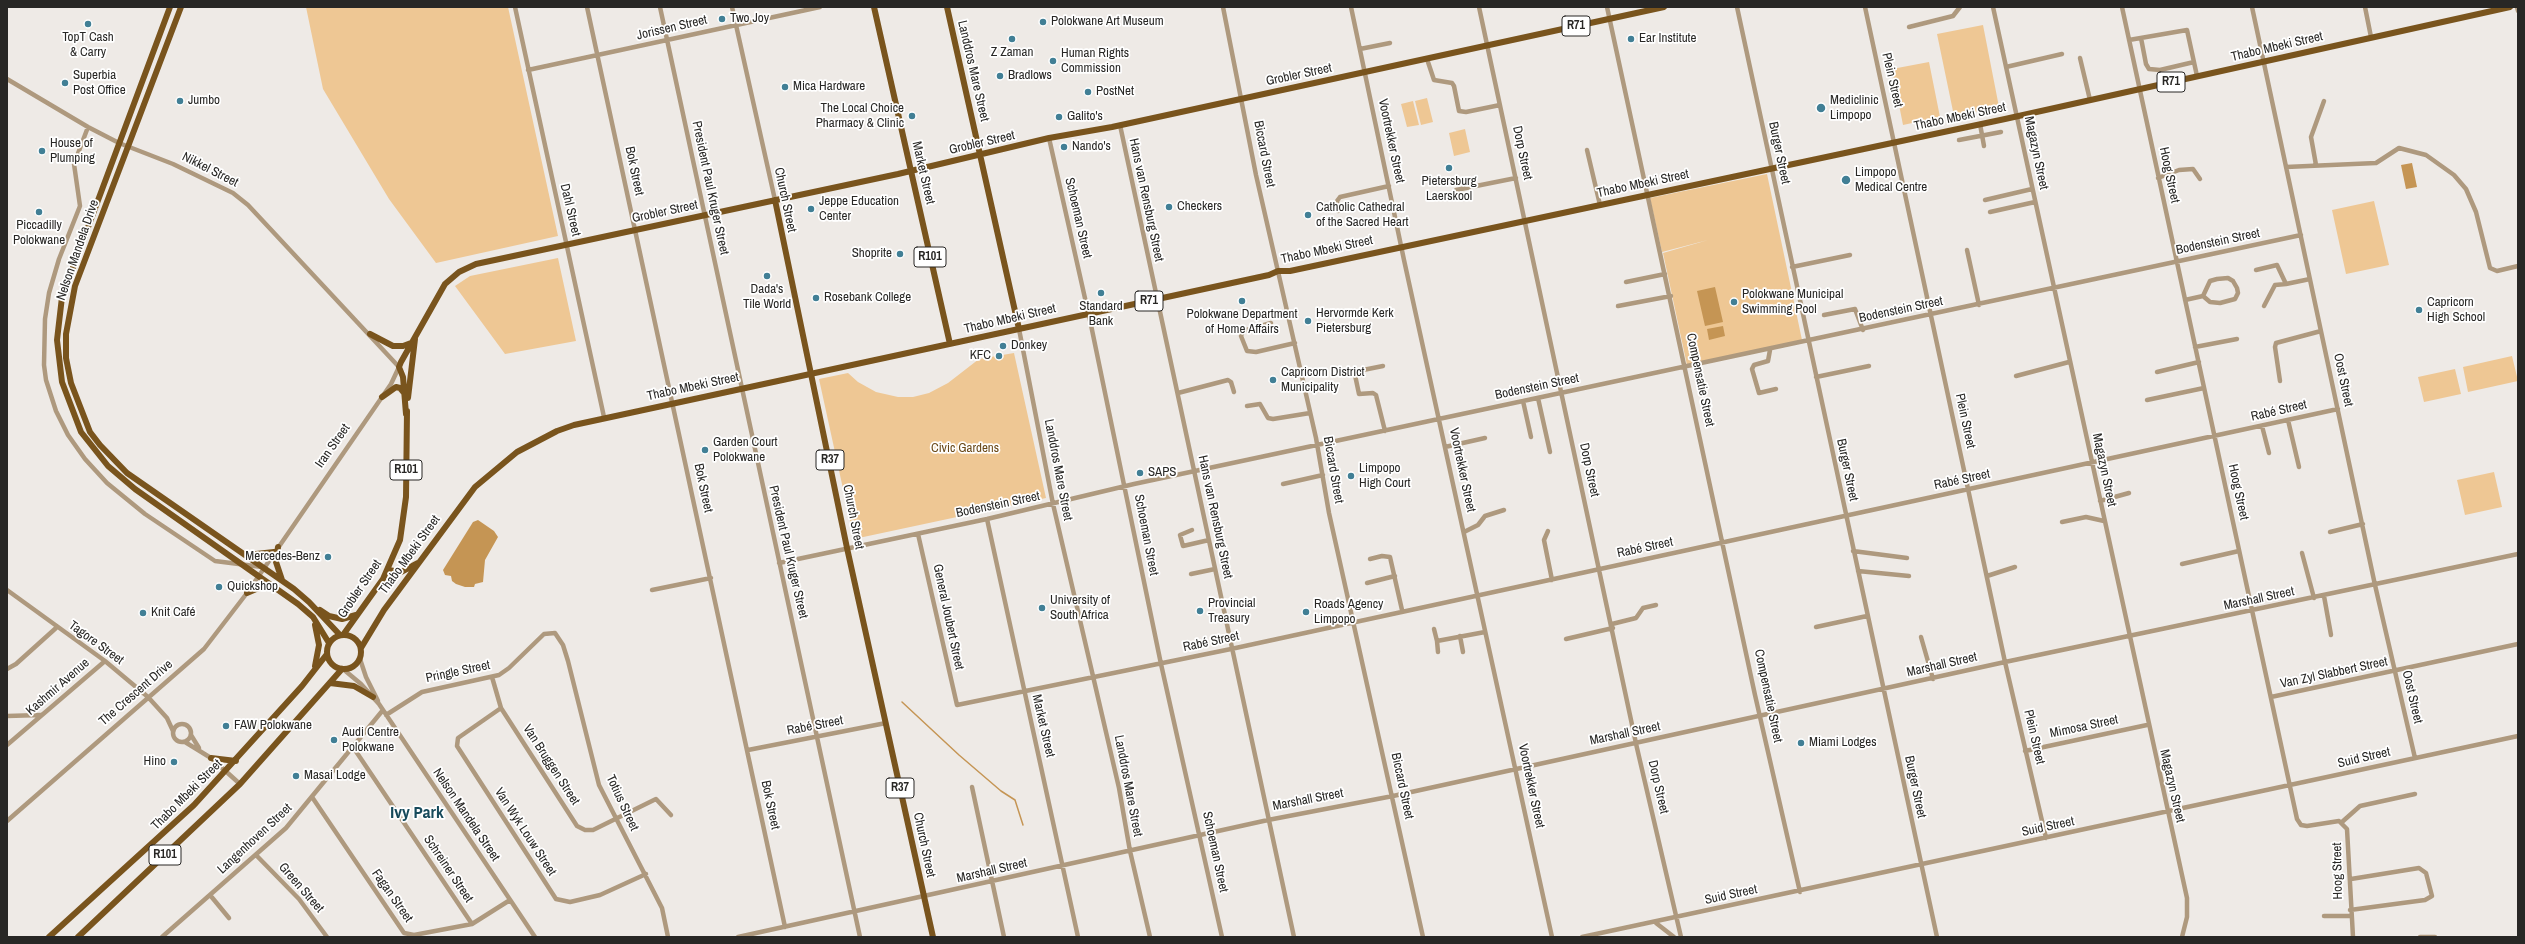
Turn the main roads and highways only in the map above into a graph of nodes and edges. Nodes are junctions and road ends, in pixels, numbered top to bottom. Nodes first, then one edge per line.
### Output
1 (170, 7) edge
2 (181, 7) edge
3 (874, 7) edge
4 (947, 7) edge
5 (1664, 7) edge
6 (2510, 7) edge
7 (980, 155) junction
8 (911, 170) junction
9 (774, 200) junction
10 (1018, 329) junction
11 (370, 334) road end
12 (416, 336) junction
13 (411, 343) junction
14 (950, 344) junction
15 (399, 367) joint
16 (810, 373) junction
17 (382, 396) road end
18 (406, 396) junction
19 (406, 414) junction
20 (278, 547) road end
21 (274, 552) road end
22 (245, 554) junction
23 (420, 561) junction
24 (388, 570) junction
25 (282, 580) junction
26 (276, 587) junction
27 (247, 593) road end
28 (315, 608) junction
29 (358, 614) junction
30 (313, 617) junction
31 (341, 635) junction
32 (329, 643) junction
33 (361, 648) junction
34 (327, 654) junction
35 (342, 669) junction
36 (313, 672) junction
37 (330, 683) junction
38 (373, 697) road end
39 (211, 758) road end
40 (236, 760) junction
41 (49, 937) edge
42 (78, 937) edge
43 (933, 937) edge

1 - 26 main road, Nelson Mandela Drive
2 - 22 main road, Nelson Mandela Drive
3 - 8 main road, Market Street / R101
4 - 7 main road, Landdros Mare Street
5 - 7 main road, Grobler Street / R71
6 - 10 main road, Thabo Mbeki Street / R71
7 - 8 main road, Grobler Street / R71
7 - 10 main road, Landdros Mare Street
8 - 9 main road, Grobler Street / R101
8 - 14 main road, Market Street / R101
9 - 12 main road, Grobler Street / R101
9 - 16 main road, Church Street / R37
10 - 14 main road, Thabo Mbeki Street
11 - 13 main road
12 - 13 main road, Iran Street / R101
12 - 19 main road, Grobler Street / R101
13 - 15 main road, Iran Street / R101
14 - 16 main road, Thabo Mbeki Street
15 - 18 main road, Grobler Street / R101
16 - 23 main road, Thabo Mbeki Street
16 - 43 main road, Church Street / R37
17 - 18 main road
18 - 19 main road, Grobler Street / R101
19 - 24 main road, Grobler Street / R101
20 - 25 main road
21 - 22 main road
22 - 25 main road, Nelson Mandela Drive
23 - 24 main road
23 - 33 main road, Thabo Mbeki Street
24 - 29 main road, Grobler Street / R101
25 - 28 main road, Nelson Mandela Drive
26 - 27 main road
26 - 30 main road, Nelson Mandela Drive
28 - 29 main road
28 - 31 main road, Nelson Mandela Drive
29 - 31 main road, Grobler Street / R101
30 - 32 main road, Nelson Mandela Drive
30 - 36 main road
31 - 32 main road, R101
31 - 33 main road
32 - 34 main road, Thabo Mbeki Street / R101
33 - 35 main road, Thabo Mbeki Street / R101
34 - 35 main road
34 - 36 main road, Thabo Mbeki Street / R101
35 - 37 main road, R101
36 - 40 main road, Thabo Mbeki Street / R101
37 - 38 main road
37 - 42 main road, R101
39 - 40 main road
40 - 41 main road, Thabo Mbeki Street / R101

